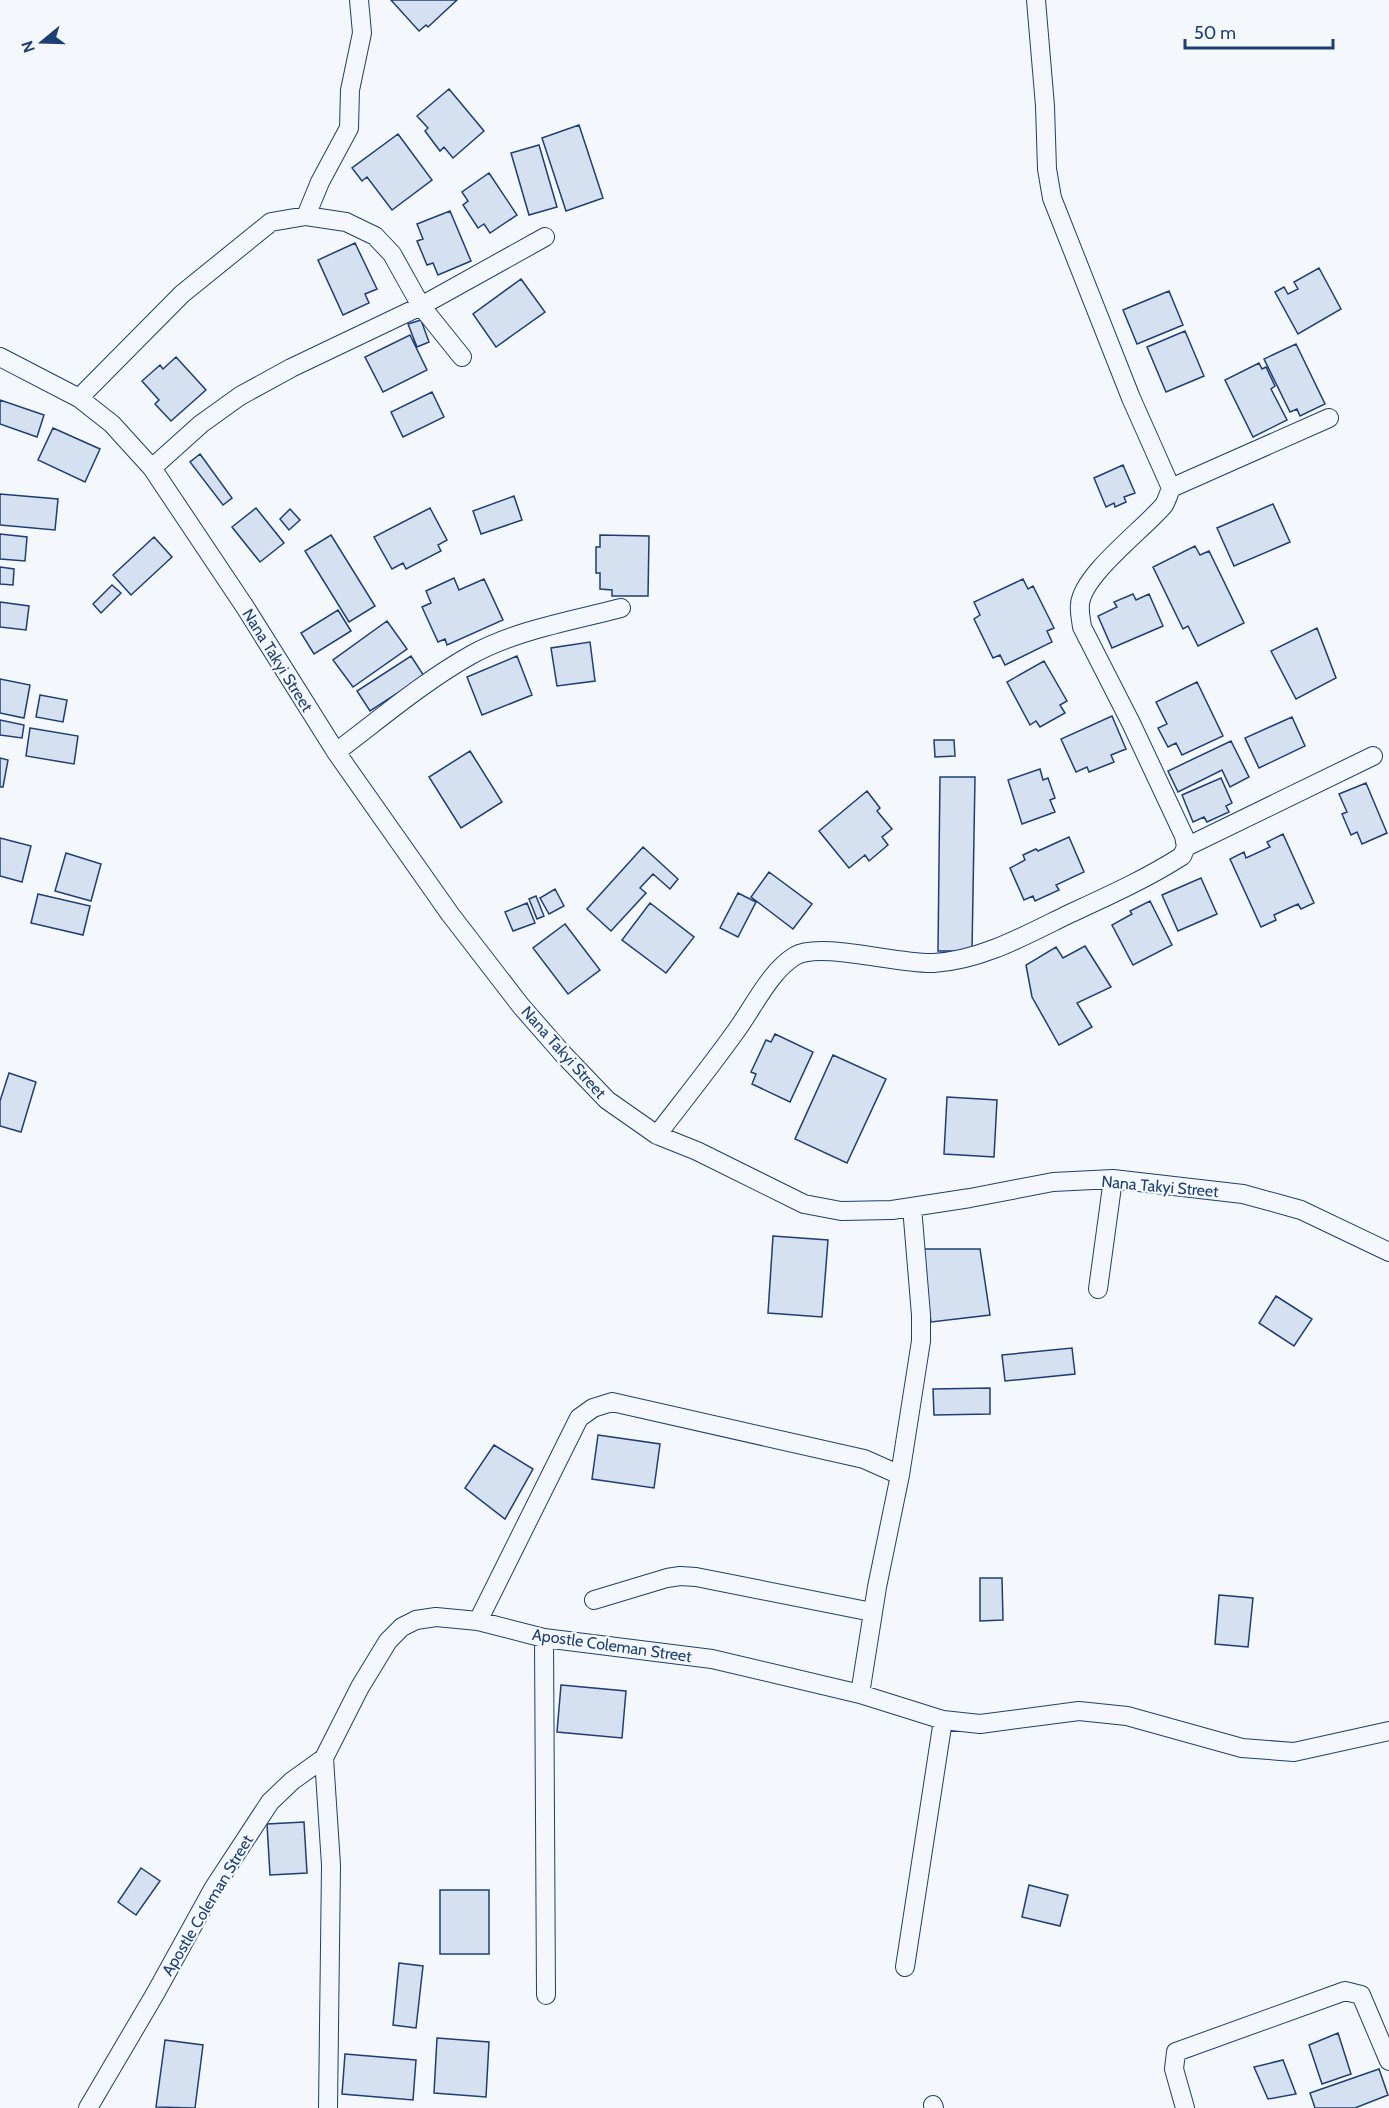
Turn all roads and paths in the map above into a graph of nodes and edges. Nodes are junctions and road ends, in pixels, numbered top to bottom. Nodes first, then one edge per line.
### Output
1 (359, 0) edge
2 (1036, 0) edge
3 (306, 216) junction
4 (545, 237) dead end
5 (421, 306) junction
6 (0, 357) edge
7 (462, 357) dead end
8 (79, 398) junction
9 (1329, 418) dead end
10 (152, 468) junction
11 (1171, 488) junction
12 (621, 608) dead end
13 (336, 752) junction
14 (1373, 756) dead end
15 (1186, 847) junction
16 (657, 1136) junction
17 (1113, 1179) junction
18 (912, 1207) junction
19 (1389, 1252) edge
20 (1098, 1289) dead end
21 (900, 1475) junction
22 (594, 1600) dead end
23 (873, 1612) junction
24 (478, 1621) junction
25 (544, 1638) junction
26 (860, 1694) junction
27 (944, 1720) junction
28 (1389, 1731) edge
29 (324, 1758) junction
30 (905, 1967) dead end
31 (546, 1995) dead end
32 (1389, 2061) edge
33 (88, 2108) edge
34 (328, 2108) edge
35 (1185, 2108) edge

1 - 3 street
2 - 11 street
3 - 5 street
3 - 8 street
4 - 5 street
5 - 7 street
5 - 10 street
6 - 8 street, Nana Takyi Street
8 - 10 street, Nana Takyi Street
9 - 11 street
10 - 13 street, Nana Takyi Street
11 - 15 street
12 - 13 street
13 - 16 street, Nana Takyi Street
14 - 15 street
15 - 16 street
16 - 18 street, Nana Takyi Street
17 - 18 street, Nana Takyi Street
17 - 19 street, Nana Takyi Street
17 - 20 street
18 - 21 street
21 - 23 street
21 - 24 street
22 - 23 street
23 - 26 street
24 - 25 street, Apostle Coleman Street
24 - 29 street, Apostle Coleman Street
25 - 26 street, Apostle Coleman Street
25 - 31 street
26 - 27 street, Apostle Coleman Street
27 - 28 street, Apostle Coleman Street
27 - 30 street
29 - 33 street, Apostle Coleman Street
29 - 34 street
32 - 35 street

